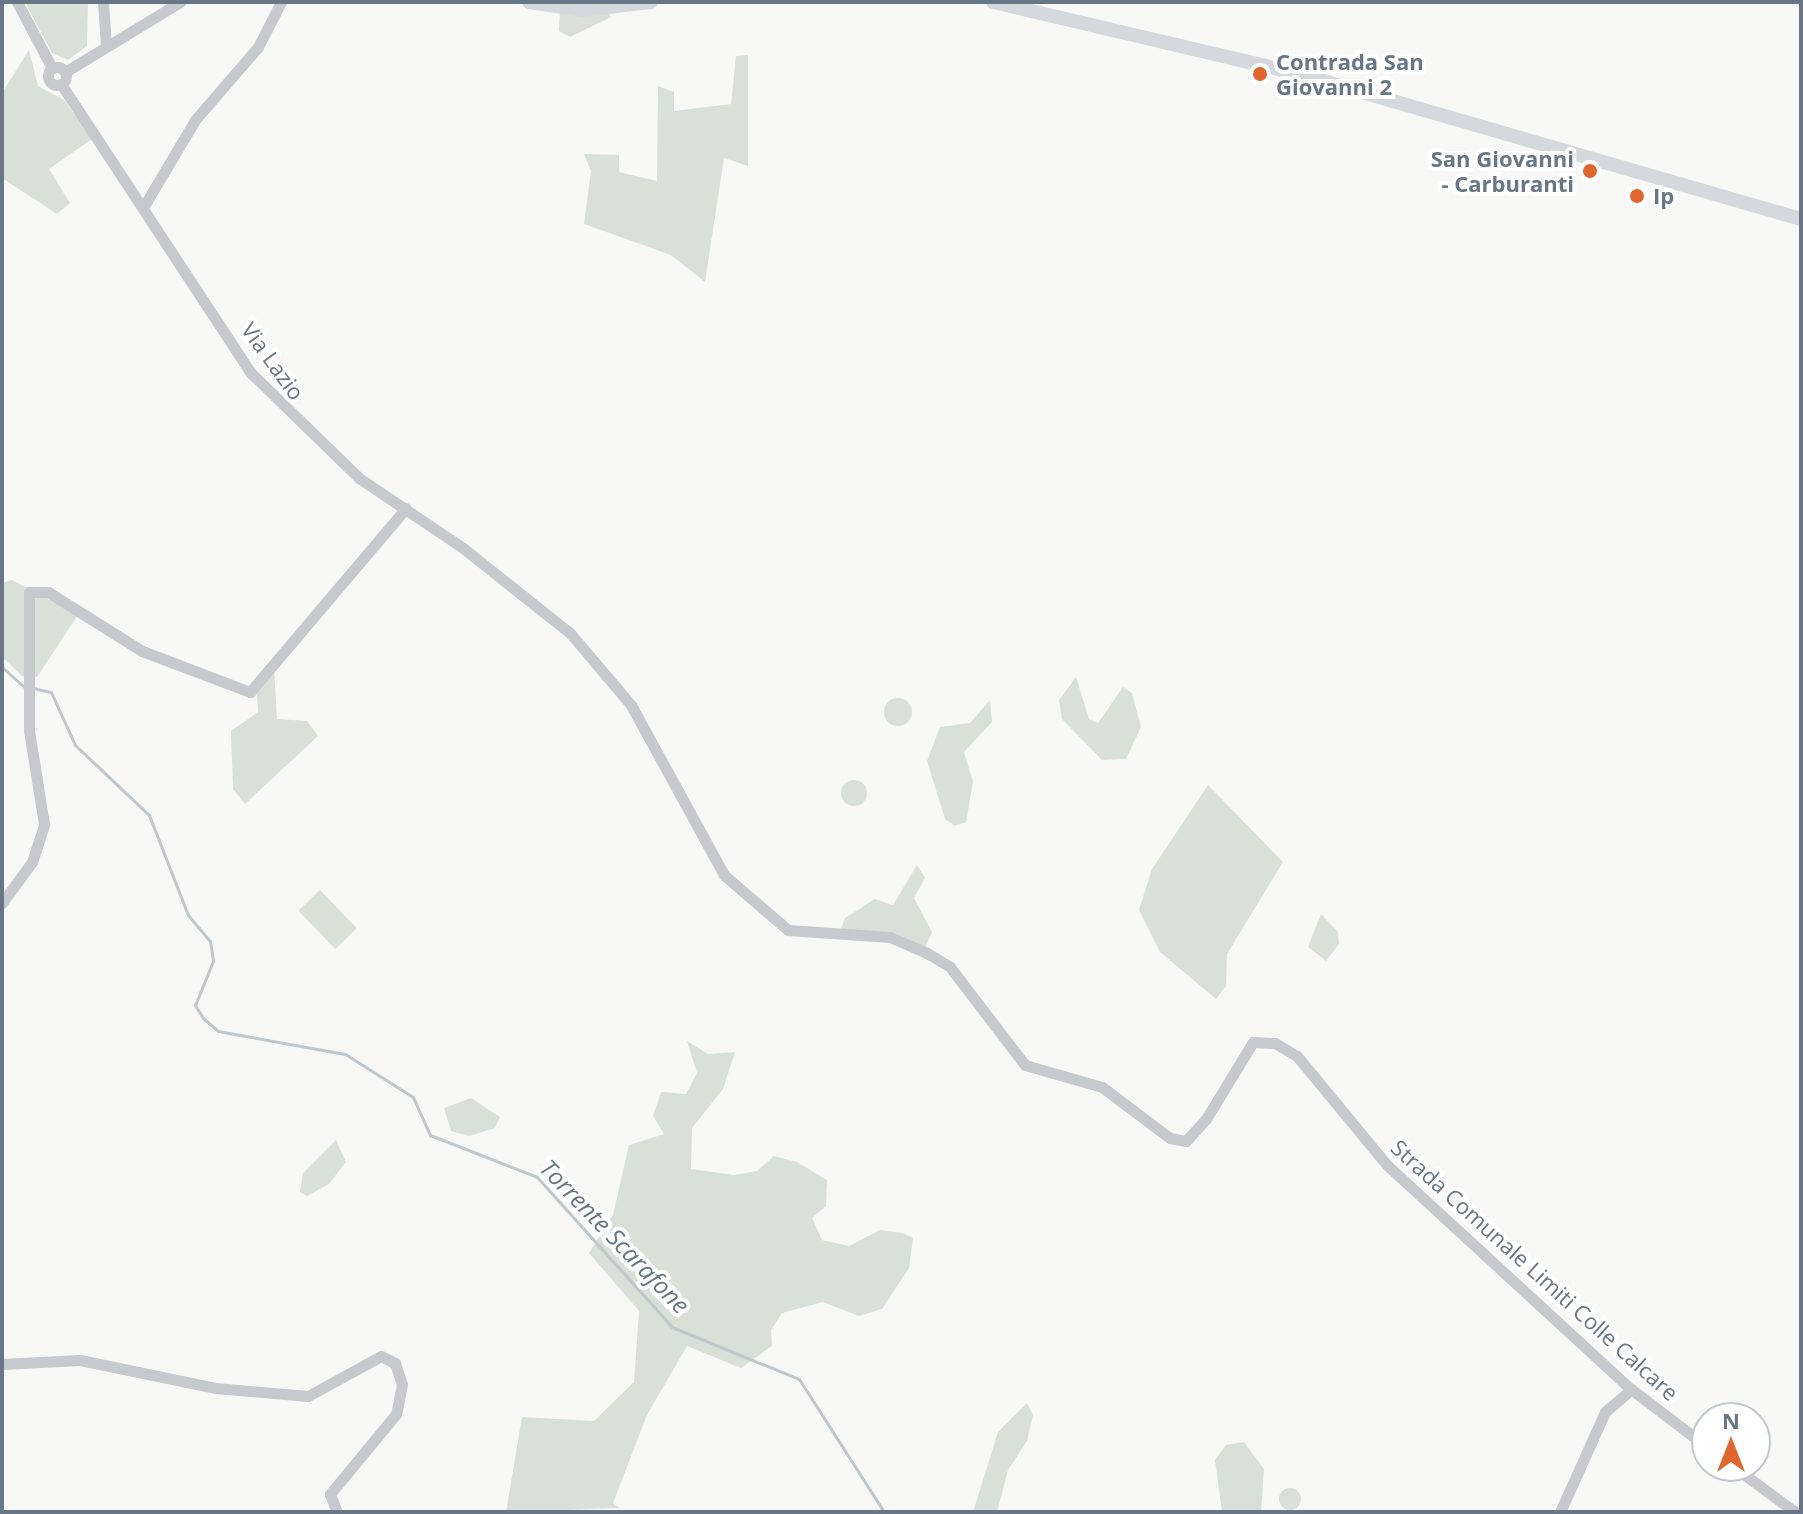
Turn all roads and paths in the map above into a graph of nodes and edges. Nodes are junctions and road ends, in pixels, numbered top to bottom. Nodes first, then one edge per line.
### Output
1 (17, 2) edge
2 (103, 2) edge
3 (180, 2) edge
4 (281, 2) edge
5 (529, 2) edge
6 (651, 2) edge
7 (993, 2) edge
8 (106, 46) junction
9 (63, 78) junction
10 (144, 206) junction
11 (1801, 219) edge
12 (406, 508) junction
13 (2, 903) edge
14 (2, 1364) edge
15 (1631, 1389) junction
16 (1691, 1435) edge
17 (1755, 1482) edge
18 (337, 1512) edge
19 (1560, 1512) edge
20 (1795, 1512) edge

1 - 9 street
2 - 8 street
3 - 8 street
4 - 10 street
5 - 6 main road
7 - 11 main road
8 - 9 street
9 - 10 street, Via Lazio
10 - 12 street, Via Lazio
12 - 13 street
12 - 15 street, Strada Comunale Limiti Colle Calcare
14 - 18 street
15 - 16 street, Strada Comunale Limiti Colle Calcare
15 - 19 street
17 - 20 street

